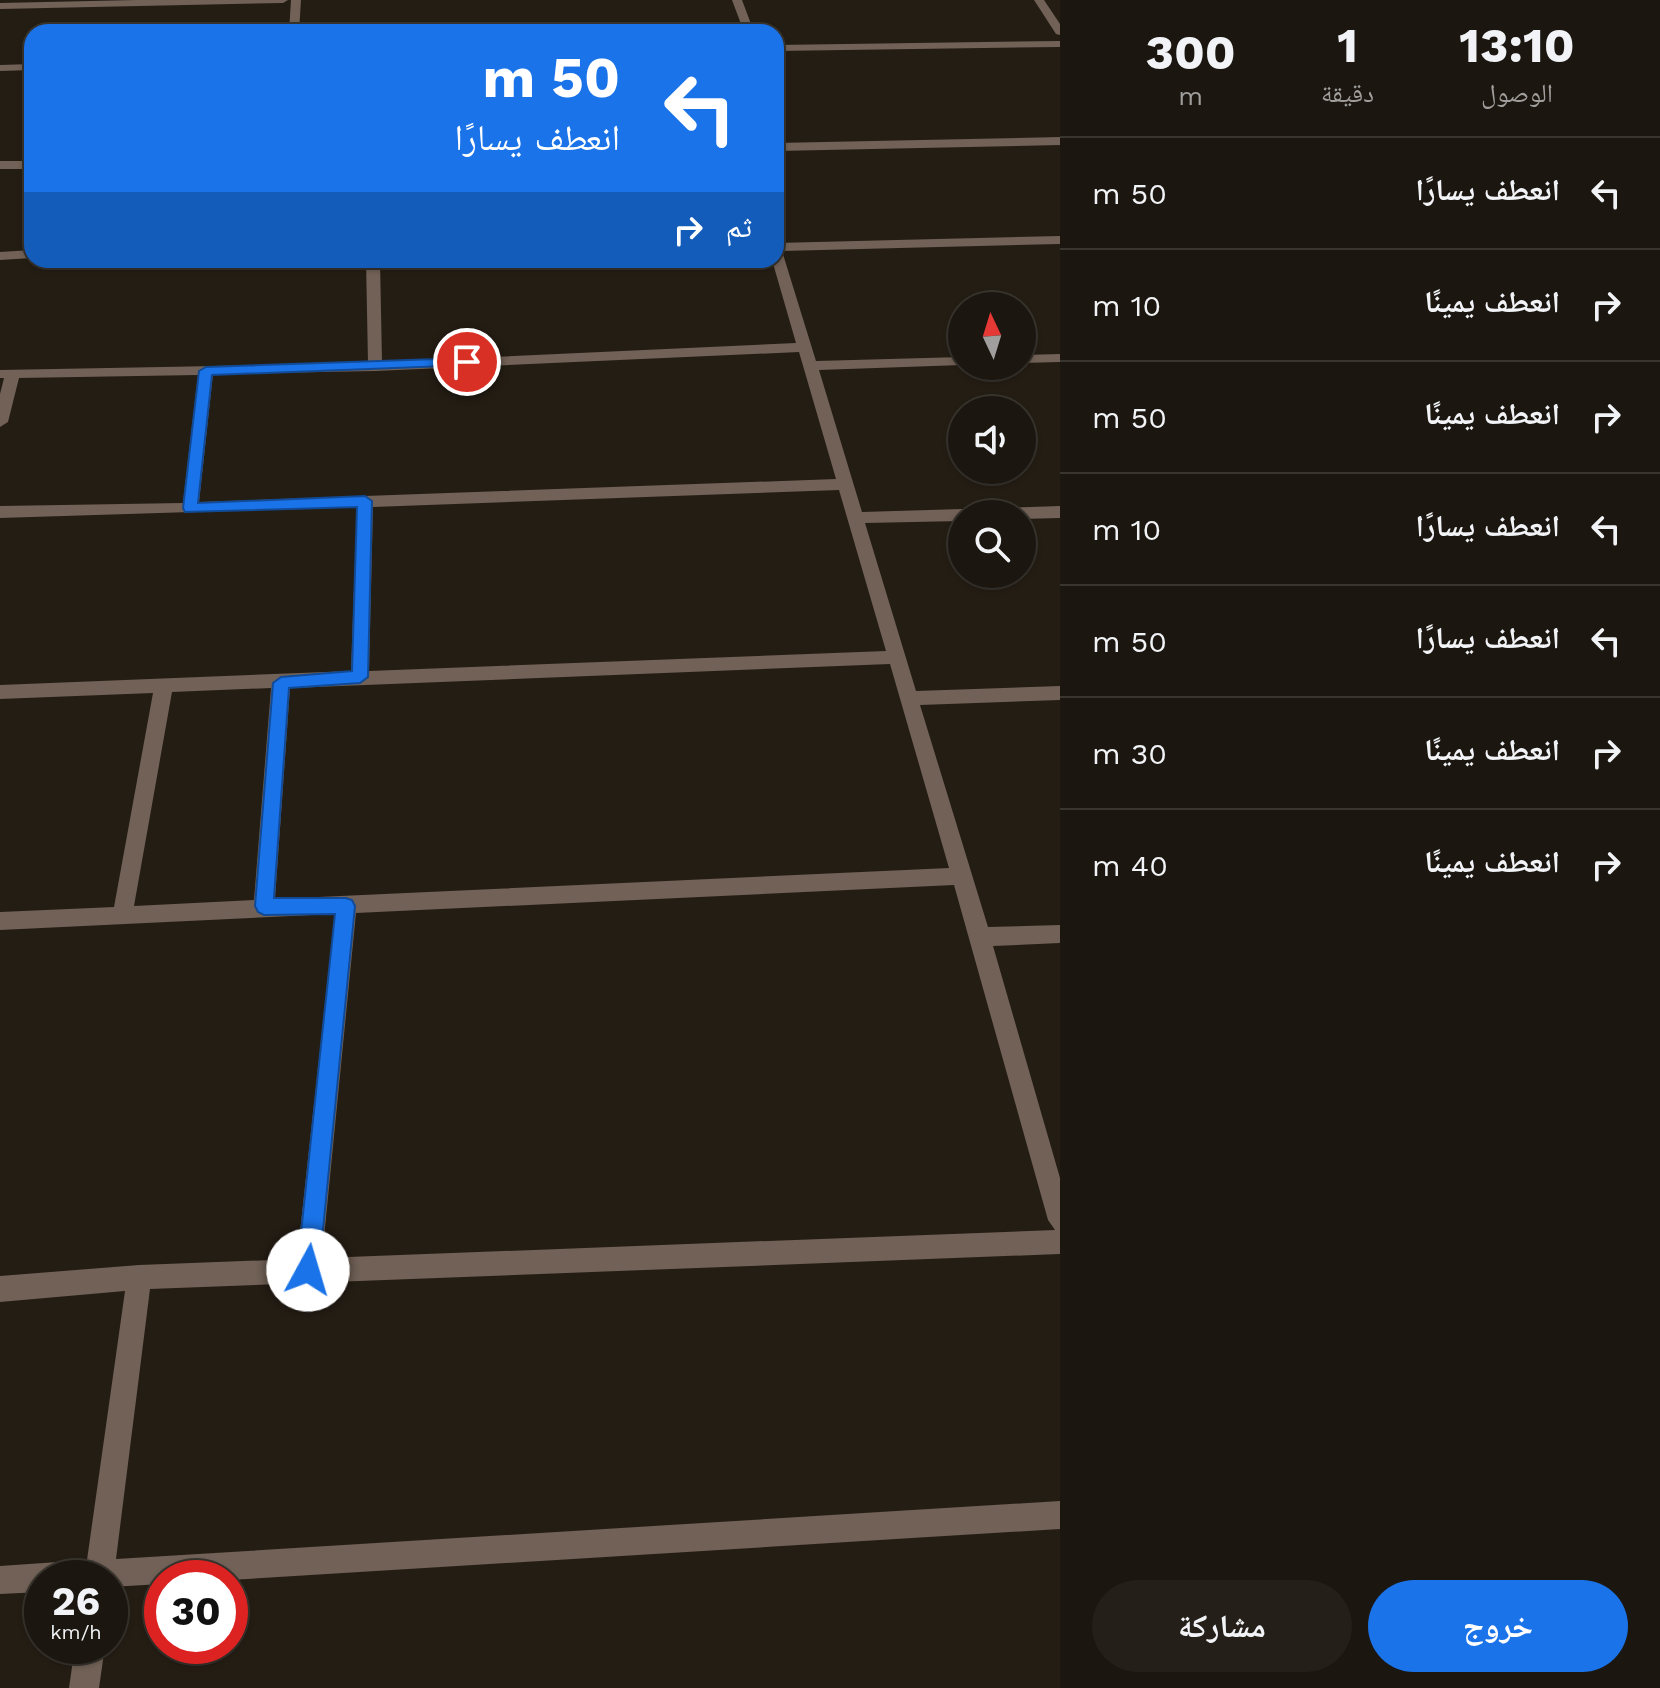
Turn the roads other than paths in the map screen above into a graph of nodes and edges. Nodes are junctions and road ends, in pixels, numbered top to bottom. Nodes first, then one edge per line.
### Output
1 (283, 0) edge
2 (296, 0) edge
3 (737, 0) edge
4 (1039, 0) edge
5 (80, 3) edge
6 (0, 6) edge
7 (294, 24) edge
8 (746, 24) edge
9 (1060, 32) edge
10 (1060, 44) edge
11 (784, 48) edge
12 (24, 67) edge
13 (0, 68) edge
14 (1060, 141) edge
15 (784, 147) edge
16 (0, 165) edge
17 (24, 165) edge
18 (1060, 240) edge
19 (784, 249) edge
20 (24, 254) edge
21 (0, 256) edge
22 (373, 268) edge
23 (782, 268) edge
24 (807, 356) junction
25 (1060, 358) edge
26 (1036, 359) edge
27 (948, 361) edge
28 (375, 367) junction
29 (206, 371) junction
30 (6, 374) edge
31 (0, 422) edge
32 (845, 484) junction
33 (365, 501) junction
34 (190, 508) junction
35 (0, 512) edge
36 (1060, 512) edge
37 (1036, 513) edge
38 (948, 515) edge
39 (855, 518) junction
40 (896, 657) junction
41 (360, 677) junction
42 (281, 683) junction
43 (164, 685) junction
44 (0, 692) edge
45 (1060, 693) edge
46 (909, 698) junction
47 (961, 876) junction
48 (264, 906) junction
49 (346, 906) junction
50 (122, 917) junction
51 (0, 921) edge
52 (1060, 934) edge
53 (980, 937) junction
54 (1060, 1220) edge
55 (1060, 1242) edge
56 (308, 1270) junction
57 (139, 1277) junction
58 (0, 1289) edge
59 (1060, 1515) edge
60 (101, 1560) edge
61 (128, 1574) edge
62 (24, 1579) edge
63 (0, 1580) edge
64 (87, 1664) edge
65 (84, 1688) edge

1 - 5 street
2 - 7 street
3 - 8 street
4 - 9 street
5 - 6 street
10 - 11 street
12 - 13 street
14 - 15 street
16 - 17 street
18 - 19 street
20 - 21 street
22 - 28 street
23 - 24 street
24 - 27 street
24 - 28 street
24 - 32 street
25 - 26 street
28 - 29 street
29 - 30 street
29 - 34 street
30 - 31 street
32 - 33 street
32 - 39 street
33 - 34 street
33 - 41 street
34 - 35 street
36 - 37 street
38 - 39 street
39 - 40 street
40 - 41 street
40 - 46 street
41 - 42 street
42 - 43 street
42 - 48 street
43 - 44 street
43 - 50 street
45 - 46 street
46 - 47 street
47 - 49 street
47 - 53 street
48 - 49 street
48 - 50 street
49 - 56 street
50 - 51 street
52 - 53 street
53 - 54 street
55 - 56 street
56 - 57 street
57 - 58 street
57 - 60 street
59 - 61 street
62 - 63 street
64 - 65 street

